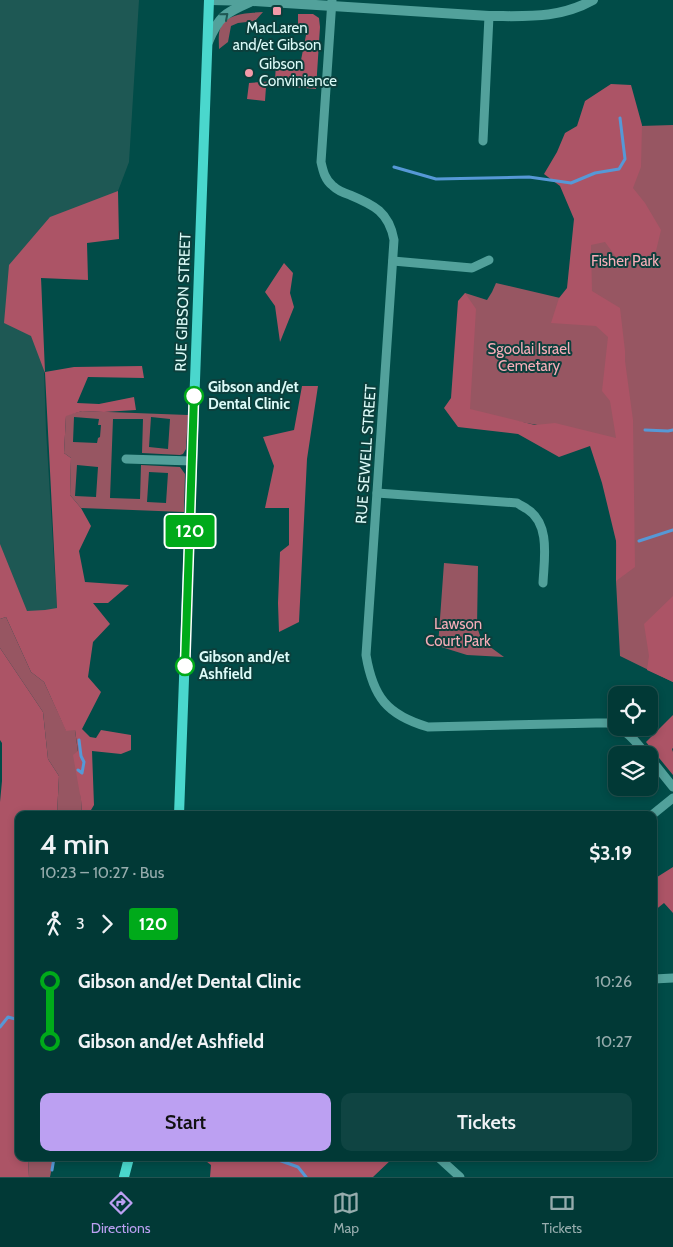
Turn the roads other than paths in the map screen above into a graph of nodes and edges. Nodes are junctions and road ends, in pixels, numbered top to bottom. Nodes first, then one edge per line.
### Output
1 (210, 0) edge
2 (593, 0) edge
3 (253, 1) edge
4 (332, 3) edge
5 (489, 16) junction
6 (207, 44) junction
7 (483, 142) dead end
8 (489, 260) dead end
9 (393, 261) junction
10 (126, 459) dead end
11 (192, 462) junction
12 (377, 492) junction
13 (544, 583) dead end
14 (608, 723) edge
15 (631, 736) edge
16 (640, 746) edge
17 (658, 768) edge
18 (673, 787) edge
19 (673, 798) edge
20 (179, 811) edge
21 (657, 811) edge
22 (673, 978) edge
23 (657, 979) edge
24 (128, 1161) edge
25 (446, 1161) edge
26 (124, 1177) edge
27 (460, 1177) edge

1 - 3 street
1 - 6 main road, RUE GIBSON STREET
2 - 5 street
3 - 4 street
6 -> 3 street
4 - 5 street
4 - 9 street, RUE SEWELL STREET
5 - 7 street
6 - 11 main road, RUE GIBSON STREET
8 - 9 street
9 - 12 street, RUE SEWELL STREET
10 - 11 street
11 - 20 main road, RUE GIBSON STREET
12 - 13 street
12 - 14 street, RUE SEWELL STREET
15 - 16 street, RUE SEWELL STREET
17 - 18 street, RUE SEWELL STREET
19 - 21 street
22 - 23 street
24 - 26 main road
25 - 27 street

